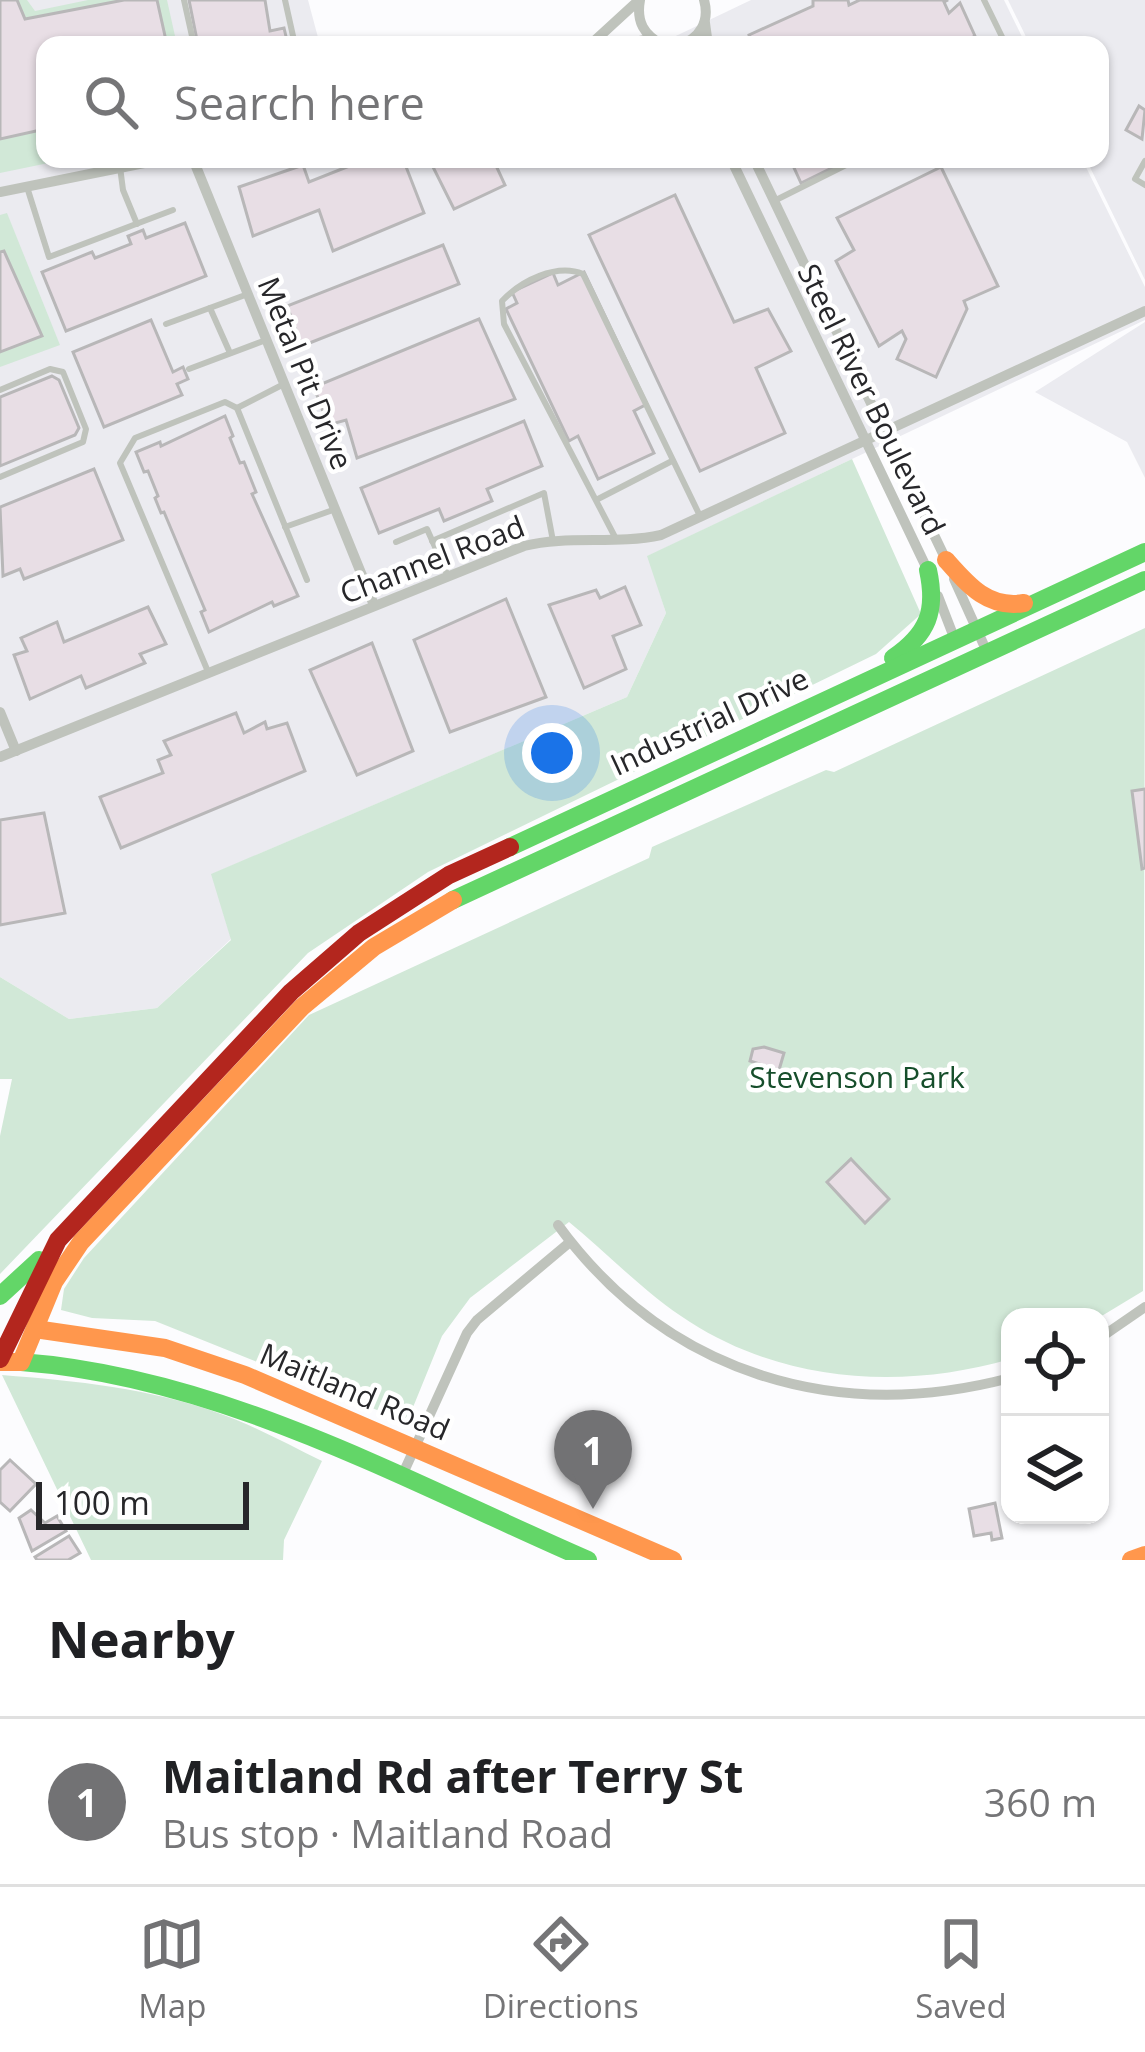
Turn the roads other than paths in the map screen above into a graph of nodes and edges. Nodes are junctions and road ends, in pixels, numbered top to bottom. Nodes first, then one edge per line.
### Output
1 (184, 0) edge
2 (285, 0) edge
3 (639, 0) edge
4 (718, 0) edge
5 (984, 0) edge
6 (705, 11) edge
7 (192, 36) edge
8 (293, 36) edge
9 (602, 36) edge
10 (648, 36) edge
11 (1002, 36) edge
12 (1145, 161) edge
13 (115, 168) edge
14 (120, 168) edge
15 (197, 168) edge
16 (734, 168) edge
17 (758, 168) edge
18 (840, 168) edge
19 (27, 185) junction
20 (1145, 185) edge
21 (0, 192) edge
22 (774, 201) junction
23 (173, 209) dead end
24 (137, 224) junction
25 (248, 294) junction
26 (210, 308) junction
27 (1145, 311) edge
28 (166, 324) dead end
29 (266, 340) junction
30 (230, 352) junction
31 (189, 369) dead end
32 (284, 384) junction
33 (0, 391) edge
34 (237, 408) junction
35 (886, 434) junction
36 (867, 442) junction
37 (672, 461) junction
38 (0, 477) edge
39 (598, 499) junction
40 (335, 509) junction
41 (701, 519) junction
42 (286, 527) junction
43 (432, 541) junction
44 (553, 541) junction
45 (397, 542) dead end
46 (617, 543) junction
47 (1145, 552) edge
48 (946, 560) junction
49 (928, 570) junction
50 (448, 576) junction
51 (307, 580) dead end
52 (1145, 580) edge
53 (1046, 597) junction
54 (374, 605) junction
55 (976, 629) junction
56 (955, 639) junction
57 (987, 652) junction
58 (964, 662) junction
59 (209, 674) junction
60 (821, 703) junction
61 (0, 712) edge
62 (16, 751) junction
63 (0, 757) edge
64 (558, 1225) dead end
65 (58, 1240) junction
66 (571, 1242) junction
67 (0, 1296) edge
68 (1145, 1307) edge
69 (16, 1329) edge
70 (1109, 1332) edge
71 (0, 1361) edge
72 (21, 1362) junction
73 (1001, 1380) edge
74 (415, 1449) junction
75 (401, 1478) junction
76 (1145, 1555) edge
77 (588, 1560) edge
78 (673, 1560) edge
79 (1131, 1560) edge

1 - 7 lane
2 - 8 lane
3 - 9 street
3 - 10 street
4 - 6 street
5 - 11 lane
12 - 20 lane
13 - 19 street
14 - 24 lane
15 - 25 street, Metal Pit Drive
16 - 36 street, Steel River Boulevard
17 - 22 street, Steel River Boulevard
18 - 22 lane
19 - 21 street
19 - 24 lane
22 - 35 street, Steel River Boulevard
23 - 24 lane
25 - 26 lane
25 - 29 street, Metal Pit Drive
26 - 28 lane
26 - 30 lane
27 - 35 street, Channel Road
29 - 30 lane
29 - 32 street, Metal Pit Drive
30 - 31 lane
32 - 34 lane
32 - 40 street, Metal Pit Drive
33 - 38 lane
34 - 42 lane
34 - 59 lane
35 - 36 street, Channel Road
35 - 48 street, Steel River Boulevard
36 - 41 street, Channel Road
36 - 49 street, Steel River Boulevard
37 - 39 lane
37 - 39 lane
37 - 41 lane
39 - 46 lane
40 - 42 lane
40 - 54 street, Metal Pit Drive
41 - 46 street, Channel Road
42 - 51 lane
43 - 44 lane
43 - 45 lane
43 - 50 lane
44 - 46 street, Channel Road
44 - 50 street, Channel Road
47 - 53 main road, Industrial Drive
48 - 53 main road
48 - 55 street, Steel River Boulevard
49 - 56 street, Steel River Boulevard
49 - 60 main road
50 - 54 street, Channel Road
52 - 57 main road, Industrial Drive
53 - 55 main road, Industrial Drive
54 - 59 street, Channel Road
55 - 56 main road, Industrial Drive
55 - 57 street, Steel River Boulevard
56 - 58 street, Steel River Boulevard
56 - 60 main road, Industrial Drive
57 - 58 main road, Industrial Drive
58 - 69 main road, Industrial Drive
59 - 62 street, Channel Road
60 - 65 main road, Industrial Drive
61 - 62 street
62 - 63 street, Channel Road
64 - 66 street
65 - 67 main road
65 - 69 main road, Industrial Drive
66 - 73 street
66 - 74 street
68 - 70 street
69 - 71 main road, Industrial Drive
69 - 72 main road, Industrial Drive
69 - 74 main road, Maitland Road
71 - 72 main road, Maitland Road
72 - 75 main road, Maitland Road
74 - 75 street
74 - 78 main road, Maitland Road
75 - 77 main road, Maitland Road
76 - 79 main road

